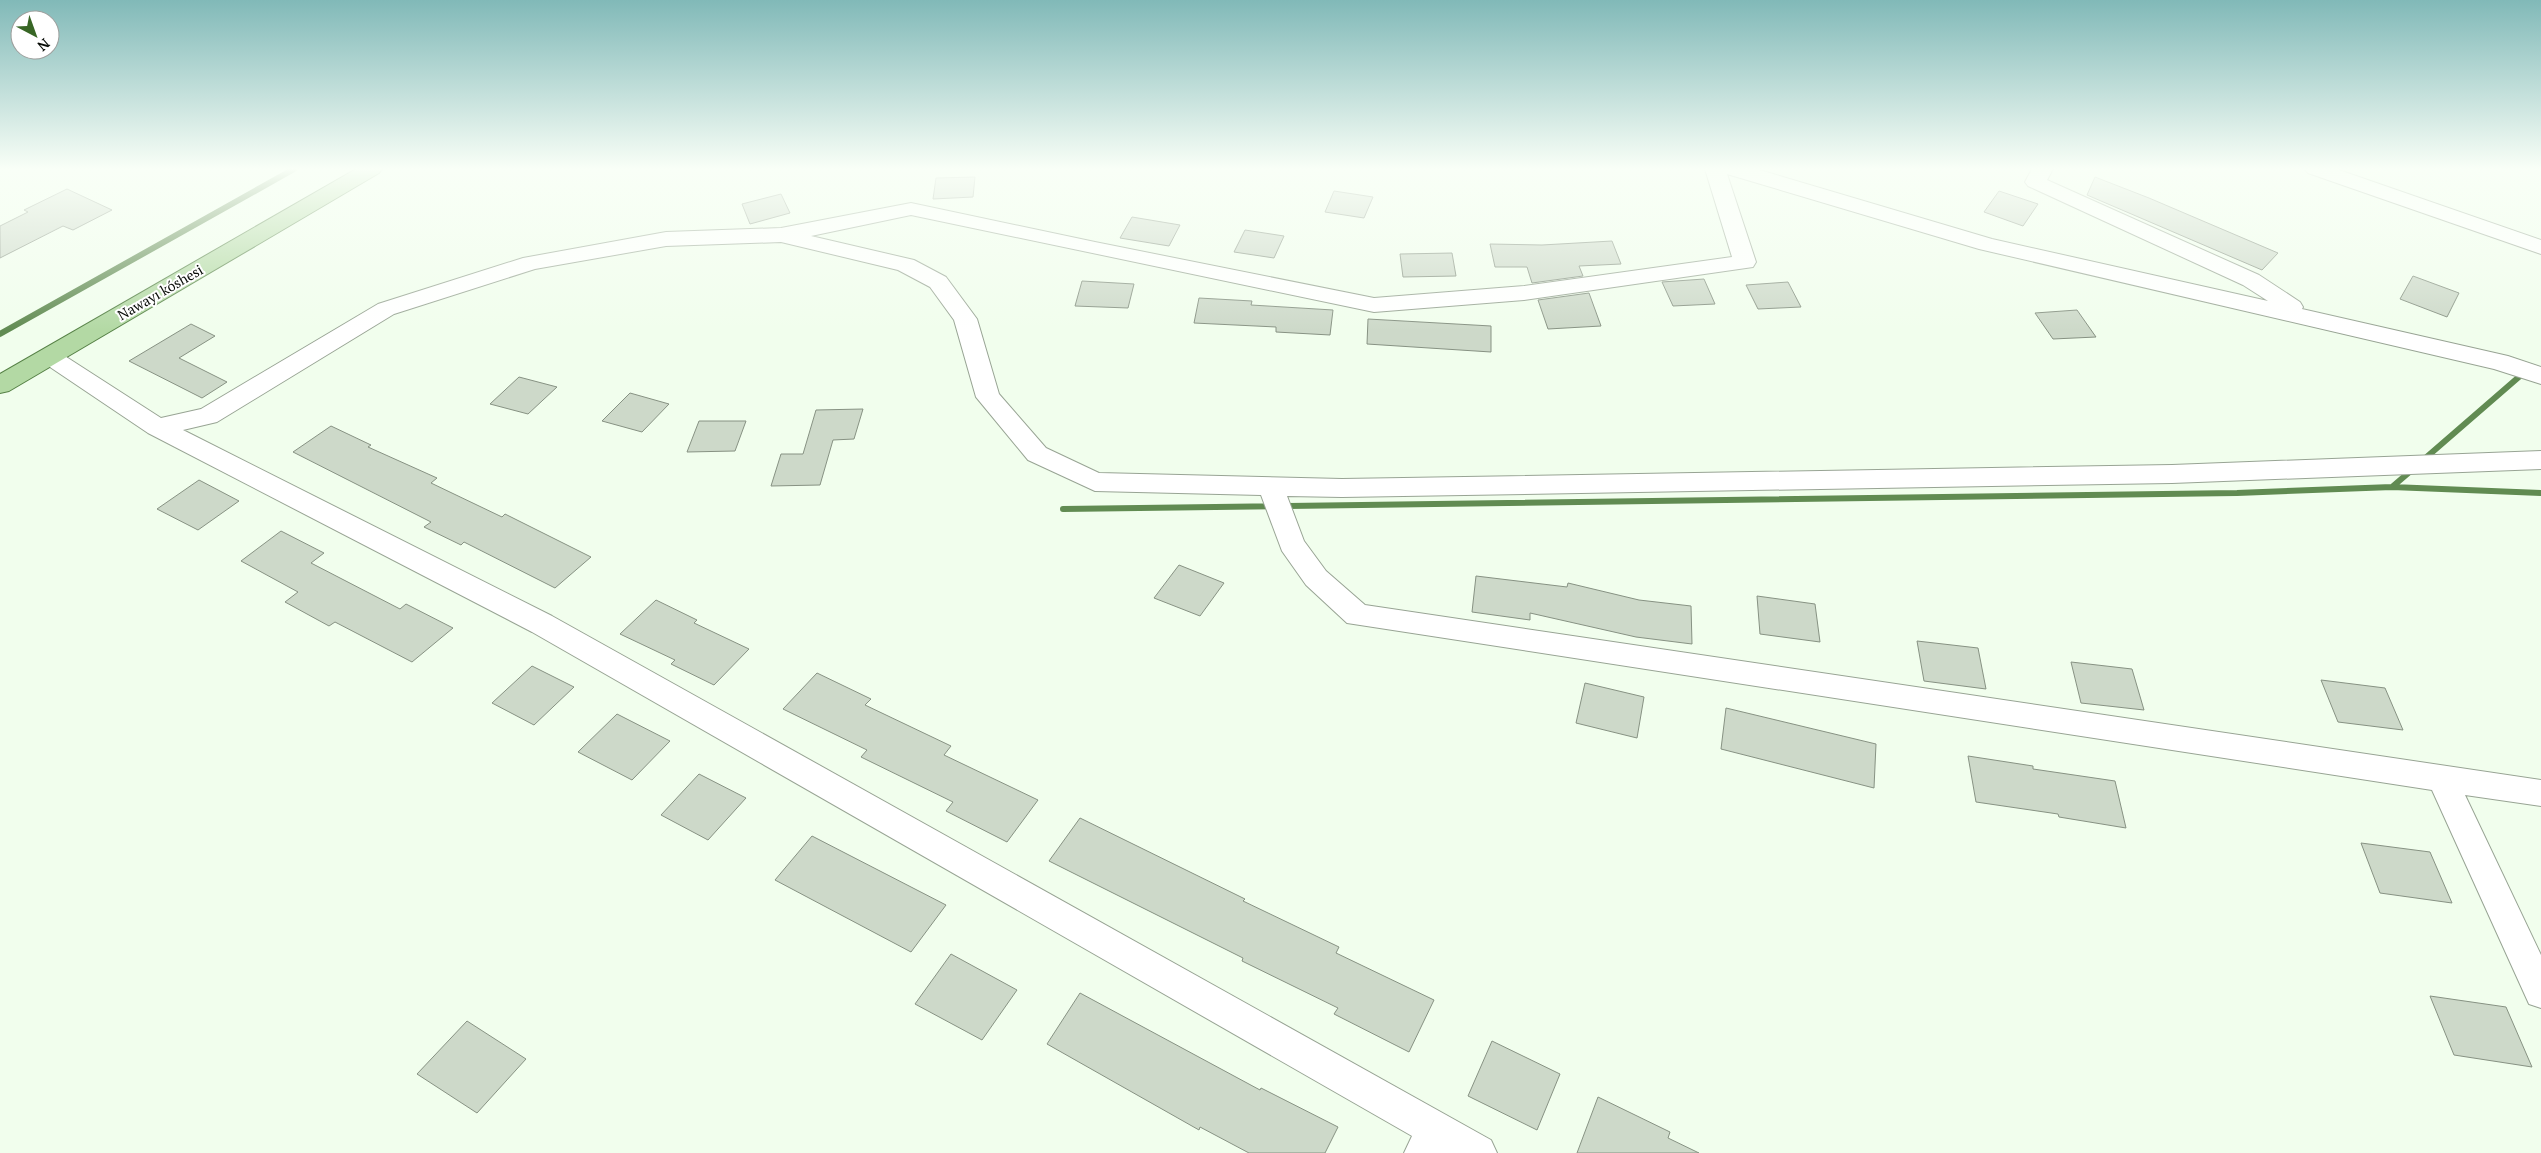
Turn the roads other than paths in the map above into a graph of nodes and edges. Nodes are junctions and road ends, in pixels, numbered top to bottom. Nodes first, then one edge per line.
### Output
1 (280, 223) edge
2 (842, 223) edge
3 (975, 223) edge
4 (1732, 223) edge
5 (1914, 223) edge
6 (2125, 223) edge
7 (2470, 223) edge
8 (781, 235) junction
9 (2541, 247) edge
10 (2306, 317) junction
11 (49, 356) junction
12 (2541, 376) edge
13 (0, 385) edge
14 (157, 427) junction
15 (2541, 460) edge
16 (1271, 487) junction
17 (2442, 778) junction
18 (2541, 793) edge
19 (2541, 992) edge
20 (1429, 1141) edge
21 (1478, 1153) edge

1 - 11 main road, Nawayı kóshesi
2 - 8 street
3 - 4 street
5 - 10 street
6 - 10 street
7 - 9 street
8 - 14 street
8 - 16 street
10 - 12 street
11 - 13 main road, Nawayı kóshesi
11 - 14 street
14 - 20 street
15 - 16 street
16 - 17 street
17 - 18 street
17 - 19 street
20 - 21 street

